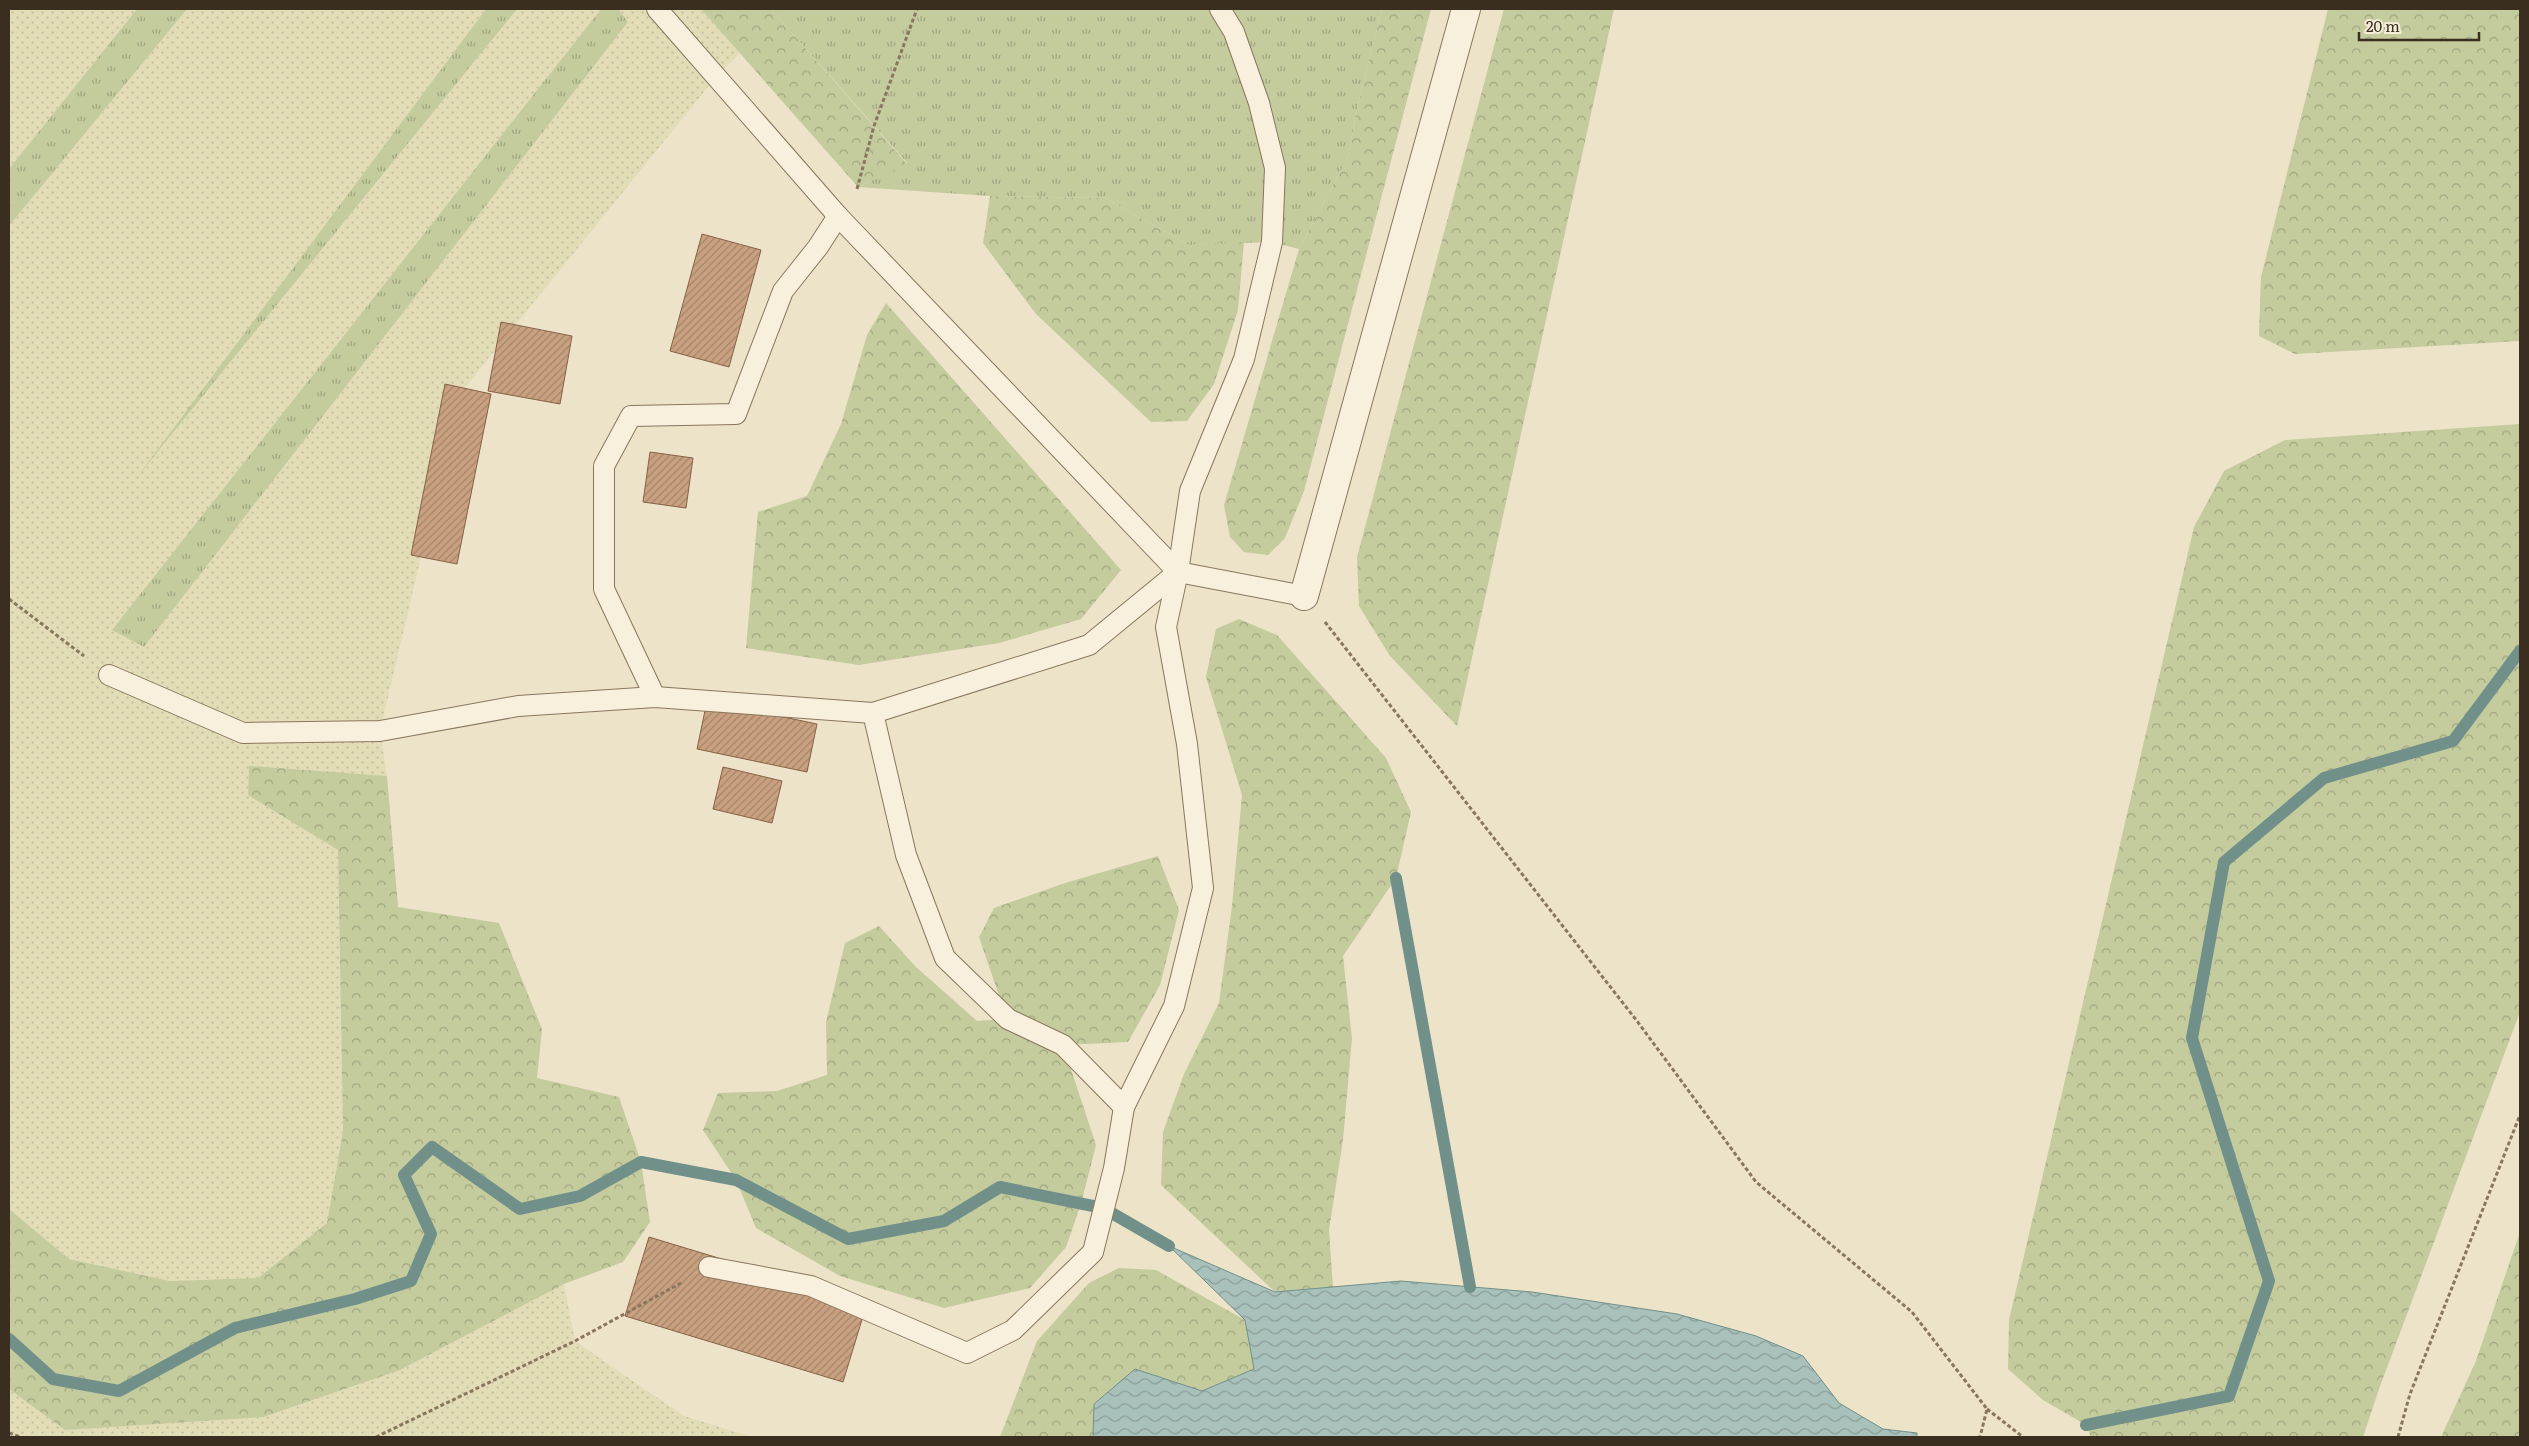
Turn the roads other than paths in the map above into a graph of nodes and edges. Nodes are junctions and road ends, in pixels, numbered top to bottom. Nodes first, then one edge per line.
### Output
1 (657, 9) edge
2 (1220, 9) edge
3 (1466, 9) edge
4 (838, 216) junction
5 (1178, 572) junction
6 (1304, 596) joint
7 (109, 675) road end
8 (654, 698) junction
9 (873, 713) junction
10 (1124, 1107) junction
11 (710, 1268) road end

1 - 4 lane
2 - 5 lane
3 - 6 street
4 - 5 lane
4 - 8 lane
5 - 6 lane
5 - 9 lane
5 - 10 lane
7 - 8 lane
8 - 9 lane
9 - 10 lane
10 - 11 lane

